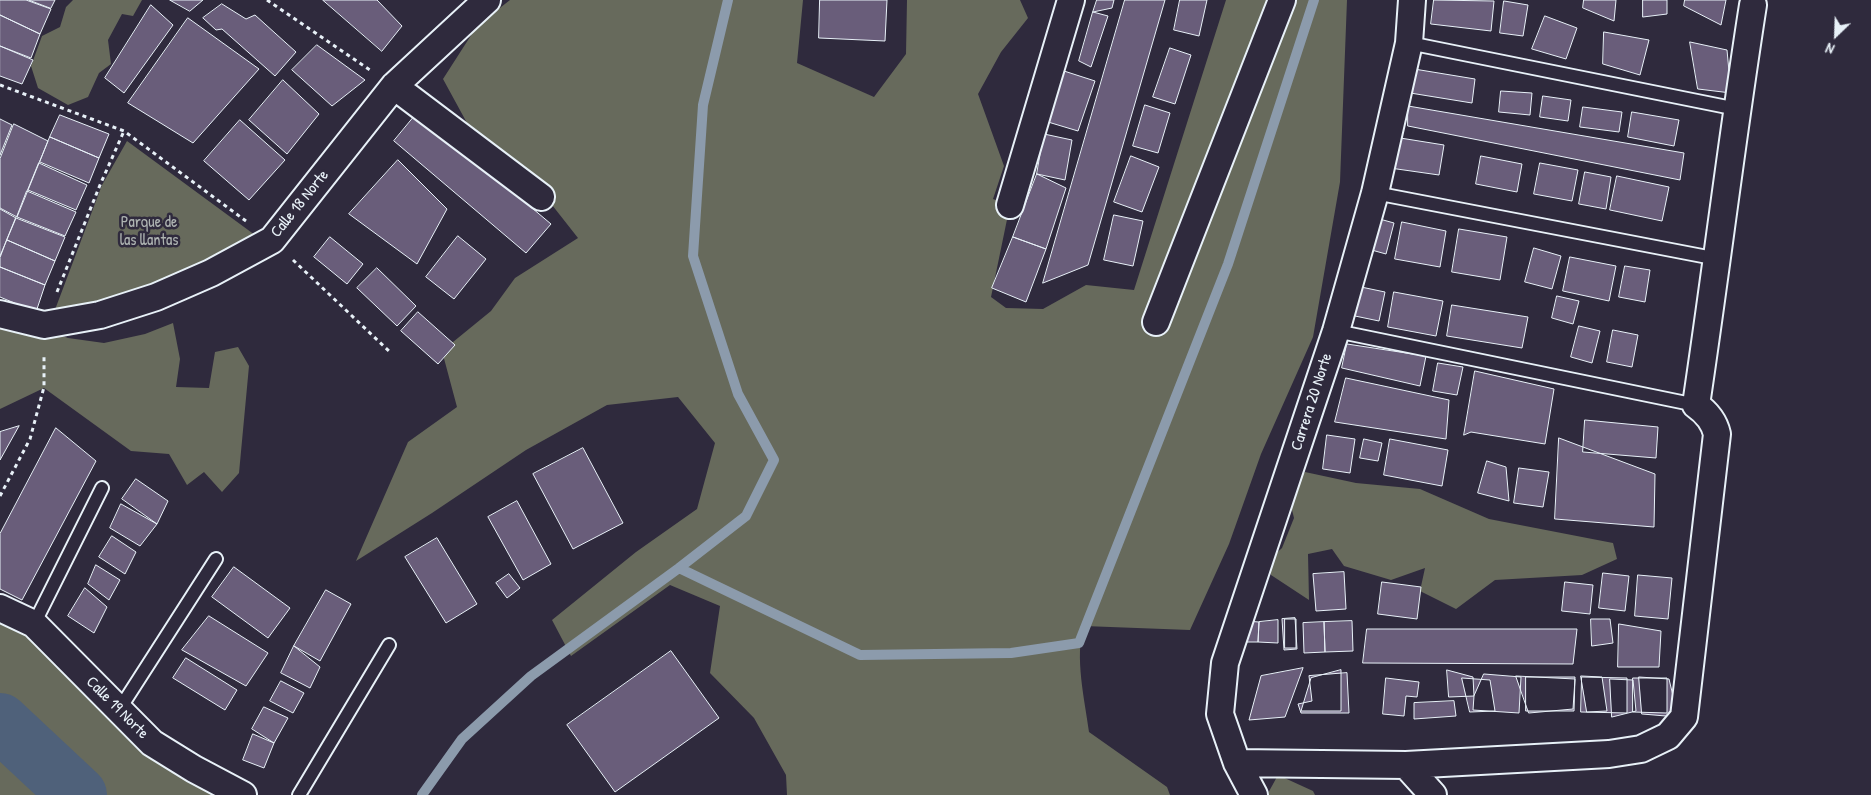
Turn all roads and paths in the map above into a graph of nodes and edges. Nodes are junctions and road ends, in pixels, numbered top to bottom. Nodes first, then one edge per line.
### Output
1 (267, 0) edge
2 (487, 0) edge
3 (1071, 0) edge
4 (1282, 0) edge
5 (1412, 0) edge
6 (1753, 5) dead end
7 (1409, 43) junction
8 (0, 85) edge
9 (394, 86) junction
10 (1737, 109) junction
11 (1375, 193) junction
12 (541, 197) dead end
13 (1010, 205) dead end
14 (272, 240) junction
15 (1718, 259) junction
16 (0, 314) edge
17 (1156, 322) dead end
18 (1336, 331) junction
19 (389, 350) dead end
20 (1696, 404) junction
21 (102, 488) dead end
22 (216, 559) dead end
23 (0, 608) edge
24 (34, 624) junction
25 (389, 645) dead end
26 (119, 710) junction
27 (1237, 763) junction
28 (1406, 765) junction
29 (243, 795) edge
30 (300, 795) edge
31 (1254, 795) edge
32 (1433, 795) edge

1 - 9 path
2 - 9 street, Calle 18 Norte
3 - 13 street
4 - 17 street
5 - 7 street, Carrera 20 Norte
6 - 10 street
7 - 10 lane
7 - 11 street, Carrera 20 Norte
8 - 14 path
9 - 12 street
9 - 14 street, Calle 18 Norte
10 - 15 street
11 - 15 lane
11 - 18 street, Carrera 20 Norte
14 - 16 street, Calle 18 Norte
14 - 19 path
15 - 20 street
18 - 20 lane
18 - 27 street, Carrera 20 Norte
20 - 28 street
21 - 24 lane
22 - 26 lane
23 - 24 street, Calle 19 Norte
24 - 26 street, Calle 19 Norte
25 - 30 lane
26 - 29 street, Calle 19 Norte
27 - 28 street
27 - 31 street, Carrera 20 Norte
28 - 32 street

